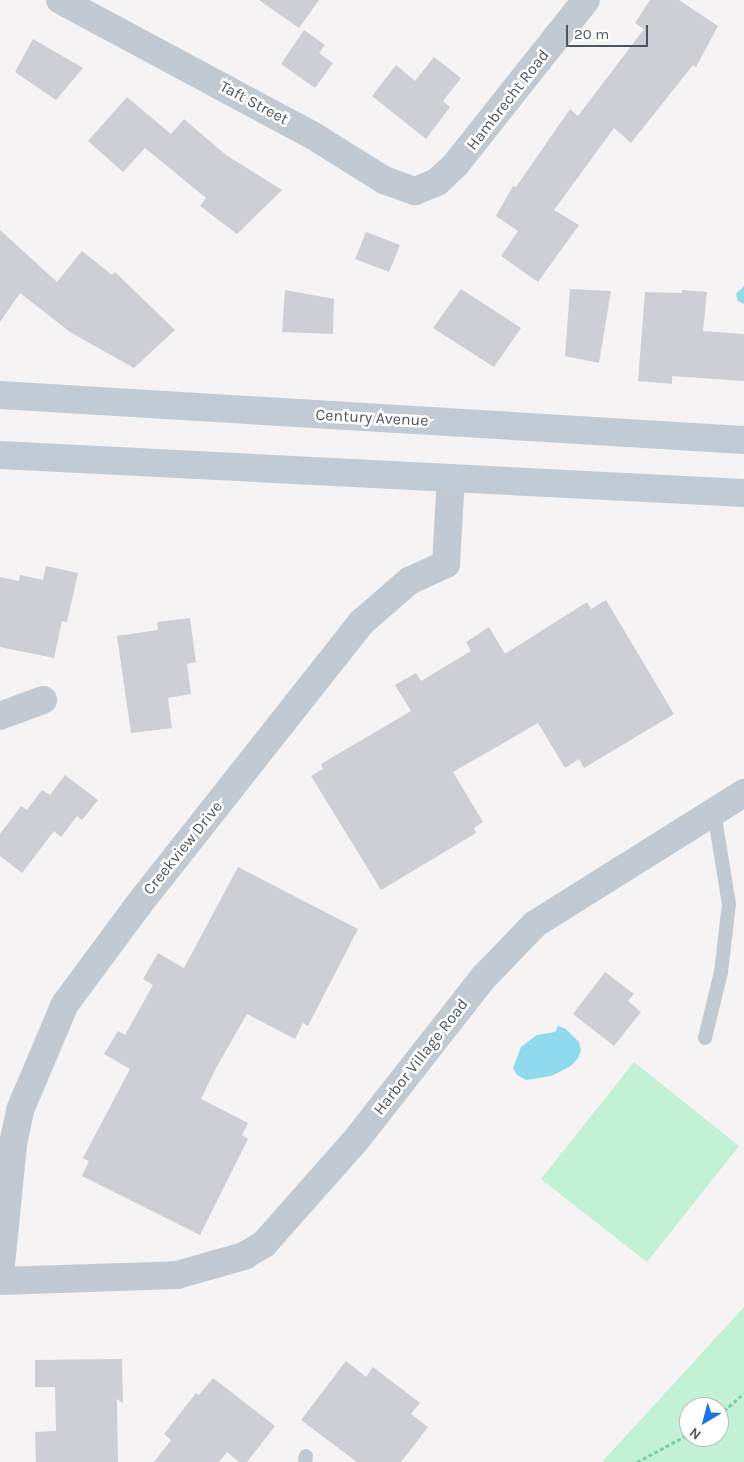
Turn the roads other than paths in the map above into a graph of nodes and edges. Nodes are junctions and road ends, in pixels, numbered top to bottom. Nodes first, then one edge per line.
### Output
1 (60, 0) edge
2 (586, 0) edge
3 (446, 175) joint
4 (0, 395) edge
5 (744, 440) edge
6 (0, 455) edge
7 (451, 478) junction
8 (744, 493) edge
9 (43, 700) dead end
10 (0, 716) edge
11 (744, 793) edge
12 (714, 812) junction
13 (705, 1038) dead end
14 (0, 1275) edge
15 (0, 1281) edge

1 - 3 street, Taft Street
2 - 3 street, Hambrecht Road
4 - 5 main road, Century Avenue
6 - 7 main road
7 - 8 main road
7 - 14 street, Creekview Drive
9 - 10 street
11 - 12 street, Harbor Village Road
12 - 13 lane
12 - 15 street, Harbor Village Road

